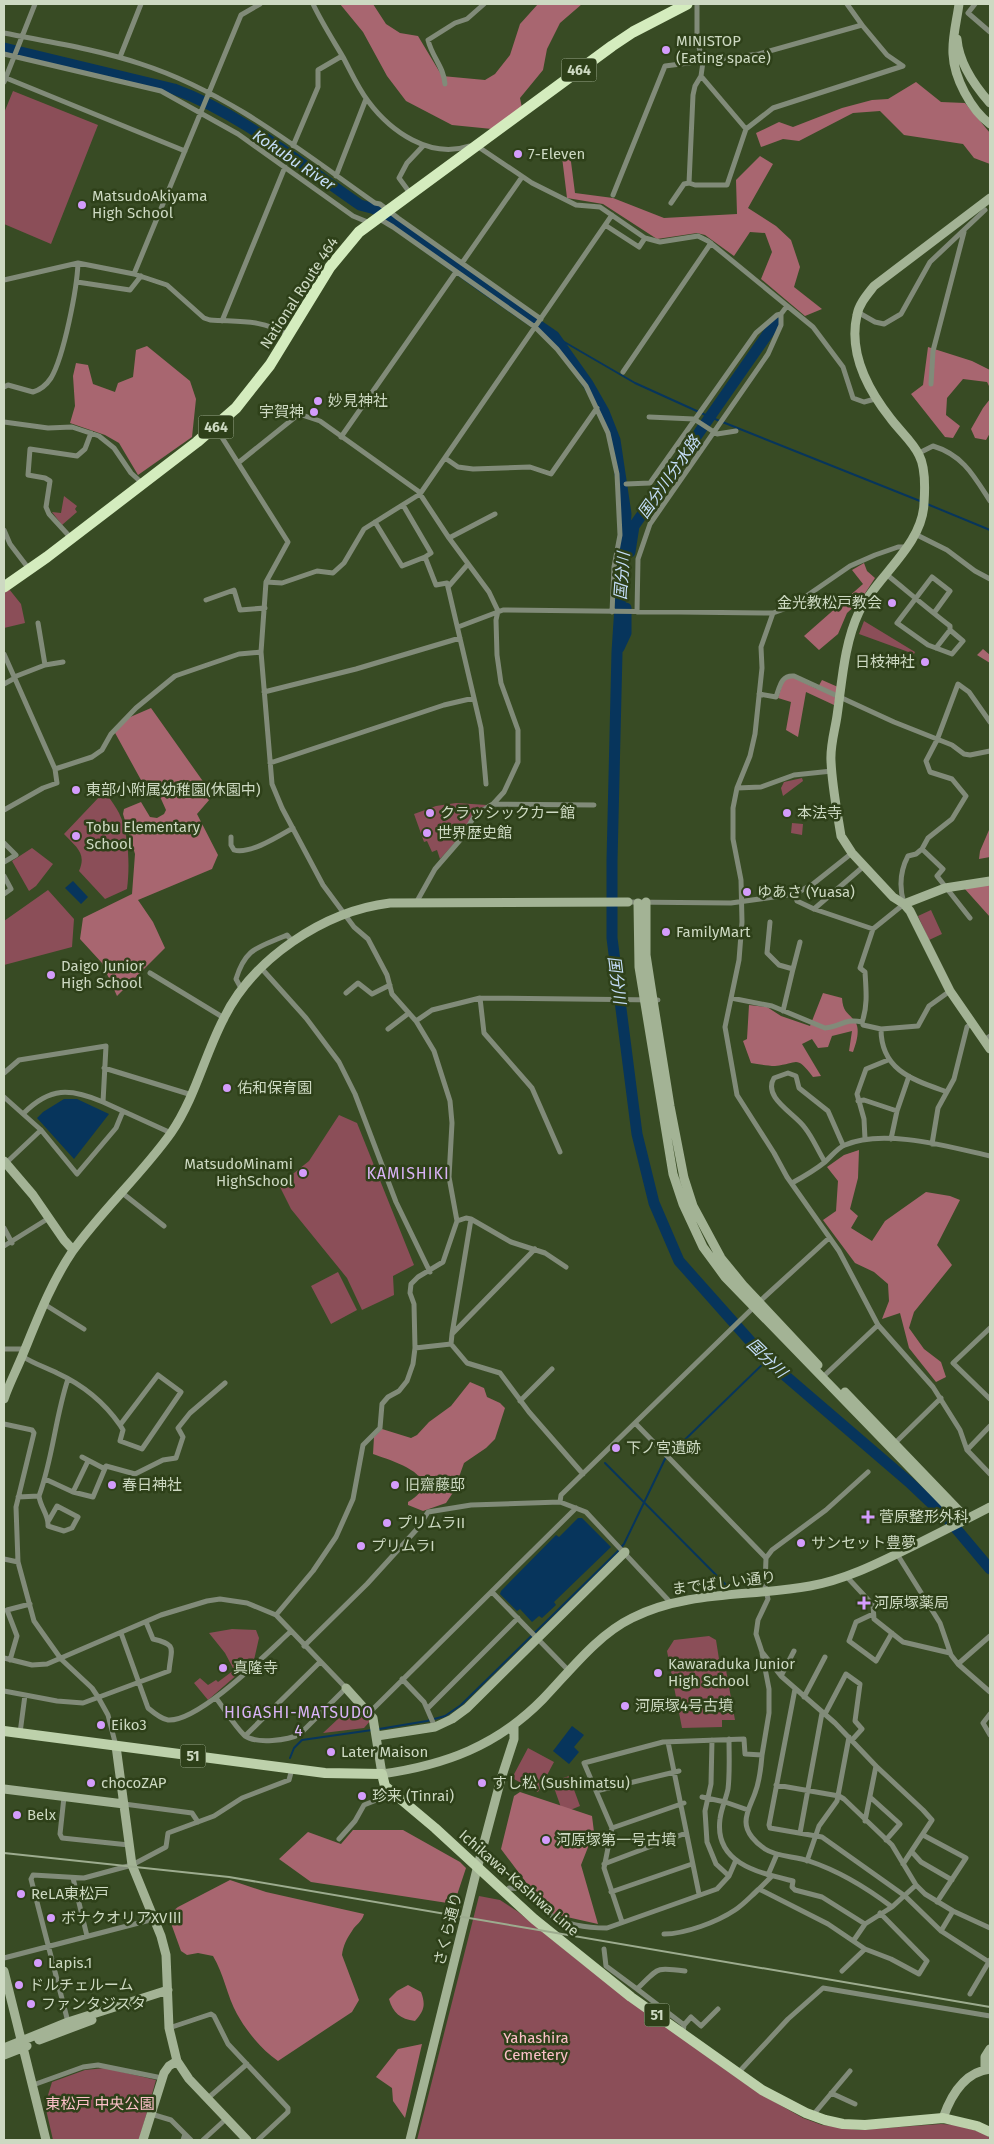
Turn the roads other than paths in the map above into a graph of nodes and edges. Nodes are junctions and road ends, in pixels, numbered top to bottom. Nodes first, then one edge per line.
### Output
1 (36, 4) edge
2 (141, 4) edge
3 (260, 4) edge
4 (313, 4) edge
5 (484, 4) edge
6 (687, 4) edge
7 (697, 4) edge
8 (847, 4) edge
9 (960, 4) edge
10 (976, 4) edge
11 (862, 25) junction
12 (990, 32) edge
13 (4, 33) edge
14 (22, 37) junction
15 (4, 54) edge
16 (342, 56) junction
17 (14, 57) junction
18 (120, 57) junction
19 (703, 62) junction
20 (701, 76) junction
21 (5, 80) edge
22 (445, 84) dead end
23 (208, 95) junction
24 (366, 99) junction
25 (990, 103) edge
26 (202, 111) junction
27 (990, 124) edge
28 (746, 129) junction
29 (293, 146) junction
30 (423, 146) junction
31 (476, 146) junction
32 (185, 151) junction
33 (285, 167) junction
34 (336, 176) junction
35 (522, 177) junction
36 (689, 183) junction
37 (410, 193) junction
38 (613, 196) dead end
39 (990, 198) edge
40 (671, 203) dead end
41 (983, 208) junction
42 (388, 210) junction
43 (612, 215) junction
44 (990, 216) edge
45 (374, 220) junction
46 (605, 225) junction
47 (964, 232) junction
48 (645, 238) junction
49 (711, 243) junction
50 (78, 263) junction
51 (462, 263) junction
52 (456, 272) junction
53 (134, 274) junction
54 (141, 276) junction
55 (4, 280) edge
56 (77, 282) junction
57 (787, 306) junction
58 (781, 314) junction
59 (857, 315) junction
60 (541, 319) junction
61 (222, 320) junction
62 (535, 327) junction
63 (290, 335) junction
64 (623, 372) dead end
65 (931, 384) dead end
66 (4, 387) edge
67 (875, 399) junction
68 (597, 408) junction
69 (649, 417) dead end
70 (694, 419) junction
71 (4, 424) edge
72 (216, 428) junction
73 (92, 432) junction
74 (712, 432) junction
75 (736, 432) dead end
76 (342, 437) junction
77 (919, 453) junction
78 (445, 458) junction
79 (238, 463) junction
80 (142, 484) junction
81 (626, 484) dead end
82 (420, 494) junction
83 (990, 501) edge
84 (403, 506) junction
85 (495, 514) dead end
86 (375, 522) junction
87 (4, 530) edge
88 (914, 534) junction
89 (449, 538) junction
90 (71, 539) junction
91 (906, 547) junction
92 (425, 557) junction
93 (468, 564) junction
94 (30, 570) junction
95 (886, 574) junction
96 (990, 579) edge
97 (266, 582) junction
98 (4, 587) edge
99 (448, 587) junction
100 (916, 599) junction
101 (206, 600) dead end
102 (265, 608) junction
103 (498, 611) junction
104 (612, 612) junction
105 (637, 612) junction
106 (773, 613) junction
107 (934, 613) junction
108 (38, 624) dead end
109 (458, 627) junction
110 (950, 630) junction
111 (460, 638) junction
112 (936, 648) junction
113 (261, 652) junction
114 (4, 654) edge
115 (63, 662) dead end
116 (45, 666) junction
117 (14, 678) junction
118 (4, 684) edge
119 (264, 692) junction
120 (760, 694) junction
121 (474, 698) junction
122 (840, 698) junction
123 (990, 722) edge
124 (937, 740) junction
125 (990, 751) edge
126 (270, 763) junction
127 (55, 769) junction
128 (832, 771) junction
129 (486, 784) dead end
130 (737, 788) junction
131 (493, 804) junction
132 (594, 805) dead end
133 (4, 810) edge
134 (292, 828) junction
135 (231, 837) dead end
136 (4, 843) edge
137 (922, 849) junction
138 (852, 853) junction
139 (4, 862) edge
140 (864, 866) junction
141 (4, 876) edge
142 (990, 882) edge
143 (945, 888) junction
144 (4, 894) edge
145 (795, 894) junction
146 (742, 900) junction
147 (628, 902) joint
148 (642, 902) junction
149 (416, 903) junction
150 (904, 904) junction
151 (814, 909) junction
152 (346, 914) junction
153 (970, 918) dead end
154 (770, 922) dead end
155 (873, 929) junction
156 (292, 942) junction
157 (800, 942) dead end
158 (262, 969) junction
159 (793, 969) junction
160 (150, 973) dead end
161 (390, 985) junction
162 (242, 990) junction
163 (950, 991) junction
164 (346, 993) dead end
165 (480, 998) junction
166 (730, 998) junction
167 (647, 999) junction
168 (783, 1011) junction
169 (410, 1013) junction
170 (224, 1018) junction
171 (416, 1021) junction
172 (862, 1022) junction
173 (972, 1023) junction
174 (388, 1029) dead end
175 (881, 1029) junction
176 (987, 1038) edge
177 (990, 1049) edge
178 (888, 1060) junction
179 (104, 1068) junction
180 (4, 1073) edge
181 (909, 1076) junction
182 (946, 1092) junction
183 (193, 1095) junction
184 (4, 1097) edge
185 (858, 1101) junction
186 (103, 1102) junction
187 (897, 1111) junction
188 (123, 1112) junction
189 (24, 1113) junction
190 (41, 1130) junction
191 (170, 1133) junction
192 (864, 1138) junction
193 (891, 1139) junction
194 (932, 1144) junction
195 (843, 1145) junction
196 (560, 1152) dead end
197 (990, 1156) edge
198 (5, 1162) edge
199 (825, 1162) junction
200 (792, 1184) junction
201 (121, 1192) junction
202 (49, 1218) junction
203 (471, 1219) junction
204 (457, 1221) junction
205 (164, 1226) dead end
206 (4, 1228) edge
207 (829, 1238) junction
208 (12, 1242) junction
209 (4, 1246) edge
210 (535, 1249) junction
211 (73, 1250) junction
212 (566, 1266) dead end
213 (430, 1272) junction
214 (44, 1304) junction
215 (754, 1307) junction
216 (878, 1326) junction
217 (990, 1328) edge
218 (84, 1329) dead end
219 (452, 1334) junction
220 (451, 1344) junction
221 (415, 1348) junction
222 (4, 1349) edge
223 (24, 1352) junction
224 (552, 1370) dead end
225 (826, 1374) junction
226 (68, 1380) junction
227 (225, 1383) dead end
228 (941, 1398) junction
229 (4, 1399) edge
230 (990, 1399) edge
231 (520, 1401) junction
232 (4, 1424) edge
233 (120, 1424) junction
234 (636, 1424) junction
235 (990, 1426) edge
236 (895, 1443) junction
237 (967, 1450) junction
238 (82, 1458) dead end
239 (88, 1461) junction
240 (103, 1468) junction
241 (868, 1472) dead end
242 (584, 1474) junction
243 (990, 1474) edge
244 (45, 1479) junction
245 (73, 1492) junction
246 (39, 1496) junction
247 (18, 1497) junction
248 (560, 1502) junction
249 (990, 1507) edge
250 (576, 1508) junction
251 (49, 1520) junction
252 (962, 1522) junction
253 (624, 1551) junction
254 (896, 1554) junction
255 (766, 1558) junction
256 (4, 1559) edge
257 (18, 1562) junction
258 (847, 1577) junction
259 (492, 1592) junction
260 (767, 1592) junction
261 (670, 1602) junction
262 (30, 1604) junction
263 (873, 1614) junction
264 (276, 1616) junction
265 (518, 1618) junction
266 (146, 1622) junction
267 (290, 1632) junction
268 (121, 1633) junction
269 (892, 1633) junction
270 (534, 1636) junction
271 (990, 1636) edge
272 (304, 1646) junction
273 (794, 1651) dead end
274 (762, 1652) junction
275 (950, 1653) junction
276 (824, 1657) dead end
277 (4, 1658) edge
278 (61, 1658) junction
279 (10, 1660) junction
280 (320, 1662) junction
281 (958, 1664) junction
282 (568, 1671) junction
283 (781, 1676) junction
284 (402, 1679) junction
285 (138, 1683) junction
286 (346, 1688) junction
287 (795, 1689) junction
288 (4, 1691) edge
289 (990, 1692) edge
290 (25, 1695) junction
291 (98, 1697) junction
292 (804, 1697) junction
293 (216, 1698) junction
294 (428, 1708) junction
295 (370, 1712) junction
296 (823, 1714) junction
297 (990, 1714) edge
298 (433, 1722) junction
299 (514, 1726) junction
300 (4, 1731) edge
301 (376, 1732) junction
302 (20, 1733) junction
303 (990, 1735) edge
304 (245, 1736) junction
305 (850, 1738) junction
306 (729, 1739) junction
307 (712, 1740) junction
308 (668, 1742) junction
309 (116, 1746) junction
310 (762, 1755) junction
311 (876, 1766) junction
312 (292, 1768) junction
313 (676, 1772) junction
314 (382, 1774) junction
315 (776, 1785) junction
316 (4, 1789) edge
317 (596, 1791) junction
318 (808, 1791) junction
319 (394, 1793) junction
320 (839, 1796) junction
321 (64, 1797) junction
322 (704, 1797) junction
323 (870, 1797) junction
324 (725, 1802) junction
325 (124, 1804) junction
326 (682, 1804) junction
327 (748, 1810) junction
328 (865, 1821) junction
329 (198, 1822) junction
330 (612, 1828) junction
331 (686, 1833) junction
332 (800, 1833) junction
333 (922, 1835) junction
334 (816, 1836) junction
335 (340, 1839) dead end
336 (886, 1840) junction
337 (129, 1845) junction
338 (912, 1852) junction
339 (777, 1854) junction
340 (736, 1860) junction
341 (808, 1861) junction
342 (604, 1864) junction
343 (692, 1864) junction
344 (903, 1864) junction
345 (132, 1865) junction
346 (477, 1869) junction
347 (770, 1875) junction
348 (729, 1876) junction
349 (73, 1878) junction
350 (952, 1880) junction
351 (916, 1885) junction
352 (759, 1889) junction
353 (611, 1892) junction
354 (504, 1893) junction
355 (699, 1894) junction
356 (905, 1896) junction
357 (937, 1902) junction
358 (892, 1907) junction
359 (953, 1911) junction
360 (880, 1913) junction
361 (154, 1919) junction
362 (622, 1922) junction
363 (865, 1924) junction
364 (990, 1928) edge
365 (941, 1931) junction
366 (664, 1934) dead end
367 (87, 1936) junction
368 (854, 1940) junction
369 (48, 1946) junction
370 (604, 1949) dead end
371 (865, 1949) junction
372 (4, 1958) edge
373 (990, 1961) edge
374 (4, 1971) edge
375 (685, 1971) dead end
376 (842, 1971) dead end
377 (636, 1989) junction
378 (168, 1990) junction
379 (970, 1994) dead end
380 (127, 2004) junction
381 (718, 2010) dead end
382 (990, 2016) edge
383 (68, 2022) junction
384 (169, 2028) junction
385 (683, 2029) junction
386 (22, 2044) junction
387 (4, 2048) edge
388 (990, 2049) edge
389 (4, 2055) edge
390 (177, 2061) junction
391 (247, 2064) junction
392 (988, 2070) edge
393 (850, 2071) dead end
394 (738, 2073) junction
395 (162, 2078) junction
396 (33, 2085) junction
397 (831, 2093) junction
398 (206, 2098) junction
399 (855, 2104) dead end
400 (151, 2114) junction
401 (813, 2116) junction
402 (943, 2118) junction
403 (226, 2119) junction
404 (990, 2132) edge
405 (184, 2137) edge
406 (46, 2140) edge
407 (144, 2140) edge
408 (191, 2140) edge
409 (203, 2140) edge
410 (247, 2140) edge
411 (258, 2140) edge
412 (410, 2140) edge

1 - 14 street
2 - 18 street
3 - 23 street
4 - 16 street
5 - 22 street
6 - 31 highway, National Route 464 / 464
7 - 19 street
8 - 11 street
9 - 25 street
9 - 27 street
10 - 12 street
11 - 19 street
11 - 28 street
13 - 14 street
14 - 17 street
14 - 18 street
15 - 17 street
16 - 24 street
16 - 29 street
17 - 21 street
17 - 26 street
18 - 23 street
19 - 20 street
19 - 38 street
20 - 28 street
20 - 36 street
21 - 32 street
23 - 26 street
23 - 29 street
24 - 30 street
24 - 34 street
26 - 32 street
26 - 33 street
28 - 36 street
29 - 34 street
30 - 31 street
30 - 37 street
31 - 35 street
31 - 37 highway, National Route 464 / 464
32 - 53 street
33 - 45 street
33 - 61 street
34 - 42 street
35 - 43 street
35 - 51 street
36 - 40 street
37 - 42 highway, National Route 464 / 464
39 - 41 street
41 - 44 street
41 - 47 street
41 - 59 street
42 - 45 highway, National Route 464 / 464
42 - 51 street
43 - 46 street
43 - 48 street
45 - 52 street
45 - 63 highway, National Route 464 / 464
46 - 48 street
46 - 60 street
47 - 59 street
47 - 65 street
48 - 49 street
49 - 57 street
49 - 64 street
50 - 53 street
50 - 55 street
50 - 56 street
51 - 60 street
52 - 62 street
52 - 76 street
53 - 54 street
54 - 56 street
54 - 61 street
56 - 66 street
57 - 58 street
57 - 67 street
58 - 70 street
58 - 74 street
59 - 67 street
60 - 62 street
61 - 63 street
62 - 68 street
62 - 78 street
63 - 72 highway, National Route 464 / 464
67 - 77 street
68 - 78 street
68 - 104 street
69 - 70 street
70 - 74 street
70 - 81 street
71 - 73 street
72 - 79 street
72 - 80 highway, National Route 464 / 464
73 - 80 street
73 - 90 street
74 - 75 street
74 - 105 street
76 - 79 street
76 - 82 street
77 - 83 street
77 - 88 street
78 - 82 street
79 - 97 street
80 - 90 highway, National Route 464 / 464
82 - 84 street
82 - 89 street
84 - 86 street
84 - 92 street
85 - 89 street
86 - 92 street
86 - 97 street
87 - 94 street
88 - 91 street
88 - 96 street
89 - 93 street
90 - 94 highway, National Route 464 / 464
91 - 95 street
91 - 106 street
92 - 99 street
93 - 99 street
93 - 103 street
94 - 98 highway, National Route 464 / 464
95 - 100 street
95 - 122 street
97 - 102 street
99 - 109 street
100 - 107 street
100 - 107 street
100 - 112 street
101 - 102 street
102 - 113 street
103 - 104 street
103 - 109 street
103 - 131 street
104 - 105 street
105 - 106 street
106 - 120 street
107 - 110 street
108 - 116 street
109 - 111 street
110 - 112 street
110 - 112 street
111 - 119 street
111 - 121 street
113 - 119 street
113 - 127 street
114 - 117 street
115 - 116 street
116 - 117 street
117 - 118 street
117 - 127 street
119 - 126 street
120 - 122 street
120 - 130 street
121 - 126 street
121 - 129 street
122 - 124 street
122 - 128 street
123 - 124 street
124 - 125 street
124 - 137 street
126 - 134 street
127 - 133 street
128 - 130 street
128 - 138 street
130 - 146 street
131 - 132 street
131 - 149 street
134 - 135 street
134 - 152 street
136 - 139 street
137 - 143 street
137 - 150 street
138 - 140 street
138 - 145 street
140 - 150 street
140 - 151 street
141 - 144 street
142 - 143 street
143 - 150 street
143 - 153 street
145 - 146 street
145 - 151 street
146 - 148 street
146 - 166 street
147 - 148 street
147 - 149 street
148 - 167 street
149 - 152 street
150 - 155 street
150 - 163 street
151 - 155 street
152 - 156 street
152 - 161 street
154 - 159 street
155 - 172 street
156 - 158 street
156 - 162 street
157 - 159 street
158 - 162 street
158 - 213 street
159 - 168 street
160 - 170 street
161 - 164 street
161 - 169 street
162 - 170 street
163 - 173 street
163 - 175 street
165 - 167 street
165 - 171 street
165 - 196 street
166 - 168 street
166 - 200 street
167 - 215 street
168 - 172 street
169 - 171 street
169 - 174 street
170 - 183 street
171 - 204 street
172 - 175 street
173 - 176 street
173 - 182 street
175 - 178 street
176 - 177 street
178 - 181 street
178 - 185 street
179 - 180 street
179 - 183 street
179 - 186 street
181 - 182 street
181 - 187 street
182 - 194 street
183 - 191 street
184 - 189 street
185 - 187 street
185 - 192 street
186 - 188 street
186 - 189 street
187 - 193 street
188 - 190 street
188 - 191 street
189 - 190 street
190 - 198 street
191 - 201 street
192 - 193 street
192 - 195 street
193 - 194 street
194 - 197 street
195 - 199 street
195 - 199 street
198 - 202 street
199 - 200 street
200 - 207 street
201 - 205 street
201 - 211 street
202 - 208 street
202 - 211 street
203 - 204 street
203 - 210 street
203 - 219 street
204 - 213 street
206 - 208 street
207 - 215 street
207 - 216 street
208 - 209 street
210 - 212 street
210 - 219 street
211 - 214 street
213 - 221 street
214 - 218 street
214 - 223 street
215 - 225 street
215 - 234 street
215 - 252 street
216 - 225 street
216 - 228 street
217 - 230 street
219 - 220 street
220 - 221 street
220 - 231 street
221 - 264 street
222 - 223 street
223 - 226 street
223 - 229 street
224 - 231 street
225 - 236 street
226 - 233 street
226 - 244 street
227 - 240 street
228 - 236 street
228 - 237 street
231 - 242 street
232 - 247 street
233 - 233 street
234 - 242 street
234 - 255 street
235 - 237 street
236 - 252 street
237 - 243 street
238 - 239 street
239 - 240 street
239 - 245 street
240 - 245 street
241 - 255 street
242 - 248 street
244 - 245 street
244 - 246 street
246 - 247 street
246 - 251 street
247 - 257 street
248 - 250 street
248 - 272 street
249 - 252 street
250 - 253 street
250 - 259 street
251 - 251 street
252 - 254 street, までばしい通り
253 - 261 street
253 - 270 street
254 - 258 street, までばしい通り
254 - 275 street
255 - 260 street
256 - 257 street
257 - 262 street
258 - 260 street, までばしい通り
258 - 263 street
259 - 265 street
259 - 284 street
260 - 261 street, までばしい通り
260 - 274 street
261 - 282 street, までばしい通り
262 - 278 street
262 - 279 street
263 - 269 street
263 - 269 street
264 - 266 street
264 - 267 street
265 - 270 street
265 - 294 street
266 - 268 street
266 - 285 street
267 - 272 street
267 - 293 street
268 - 278 street
268 - 285 street
269 - 275 street
270 - 282 street
270 - 298 street
271 - 281 street
272 - 280 street
273 - 283 street
274 - 283 street
274 - 310 street
275 - 281 street
276 - 292 street
277 - 279 street
278 - 279 street
278 - 291 street
280 - 286 street
280 - 304 street
281 - 289 street
282 - 299 street, までばしい通り
283 - 287 street
284 - 294 street
284 - 295 street
285 - 291 street
285 - 293 street
286 - 295 street
286 - 304 street
287 - 292 street
287 - 315 street
288 - 290 street
290 - 291 street
290 - 302 street
291 - 309 street
292 - 296 street
293 - 304 street
294 - 298 street
295 - 301 street
296 - 305 street
296 - 305 street
296 - 318 street
297 - 303 street
298 - 301 street
299 - 314 street, までばしい通り
299 - 346 street, さくら通り
300 - 302 main road, 51
301 - 314 street
302 - 309 main road, 51
305 - 311 street
305 - 320 street
306 - 307 street
306 - 310 street
306 - 324 street
307 - 308 street
307 - 322 street
308 - 313 street
308 - 317 street
309 - 312 main road, 51
309 - 325 street
310 - 327 street
311 - 323 street
311 - 333 street
312 - 314 main road, 51
312 - 329 street
313 - 317 street
313 - 326 street
314 - 319 main road, Ichikawa-Kashiwa Line / 51
315 - 318 street
315 - 332 street
316 - 321 street
317 - 330 street
318 - 320 street
318 - 332 street
319 - 335 street
319 - 346 main road, Ichikawa-Kashiwa Line / 51
320 - 328 street
320 - 334 street
321 - 325 street
321 - 337 street
322 - 324 street
322 - 348 street
323 - 328 street
323 - 336 street
324 - 327 street
324 - 340 street
325 - 329 street
325 - 337 street
326 - 330 street
326 - 331 street
327 - 339 street
328 - 336 street
329 - 345 street
330 - 342 street
331 - 342 street
331 - 343 street
332 - 334 street
333 - 338 street
333 - 350 street
334 - 341 street
334 - 356 street
336 - 344 street
337 - 345 street
338 - 344 street
338 - 350 street
339 - 341 street
339 - 347 street
340 - 347 street
340 - 348 street
341 - 358 street
342 - 353 street
343 - 353 street
343 - 355 street
344 - 351 street
345 - 349 street
345 - 361 street
346 - 354 main road, Ichikawa-Kashiwa Line / 51
346 - 412 street, さくら通り
347 - 352 street
347 - 363 street
348 - 355 street
349 - 367 street
349 - 369 street
350 - 357 street
351 - 356 street
351 - 357 street
352 - 366 street
352 - 368 street
353 - 362 street
354 - 362 street
354 - 385 main road, Ichikawa-Kashiwa Line / 51
355 - 362 street
356 - 358 street
356 - 365 street
357 - 359 street
358 - 360 street
359 - 364 street
359 - 365 street
360 - 363 street
360 - 371 street
361 - 367 street
361 - 378 street
363 - 368 street
365 - 373 street
367 - 369 street
368 - 371 street
369 - 372 street
369 - 383 street
370 - 377 street
371 - 376 street
373 - 379 street
374 - 386 street
375 - 377 street
377 - 385 street
378 - 380 street
378 - 384 street
380 - 383 street
380 - 386 street
381 - 385 street
382 - 394 street
383 - 386 street
384 - 390 street
384 - 391 street
385 - 394 main road, Ichikawa-Kashiwa Line / 51
386 - 387 street
386 - 389 street
386 - 396 street
388 - 392 street
390 - 395 street
390 - 398 street
391 - 398 street
391 - 411 street
392 - 402 street
393 - 397 street
394 - 401 main road, Ichikawa-Kashiwa Line / 51
395 - 396 street
395 - 400 street
396 - 406 street
397 - 399 street
397 - 401 street
398 - 403 street
400 - 405 street
400 - 407 street
401 - 402 main road, Ichikawa-Kashiwa Line / 51
402 - 404 main road, Ichikawa-Kashiwa Line / 51
403 - 409 street
403 - 410 street
405 - 408 street

